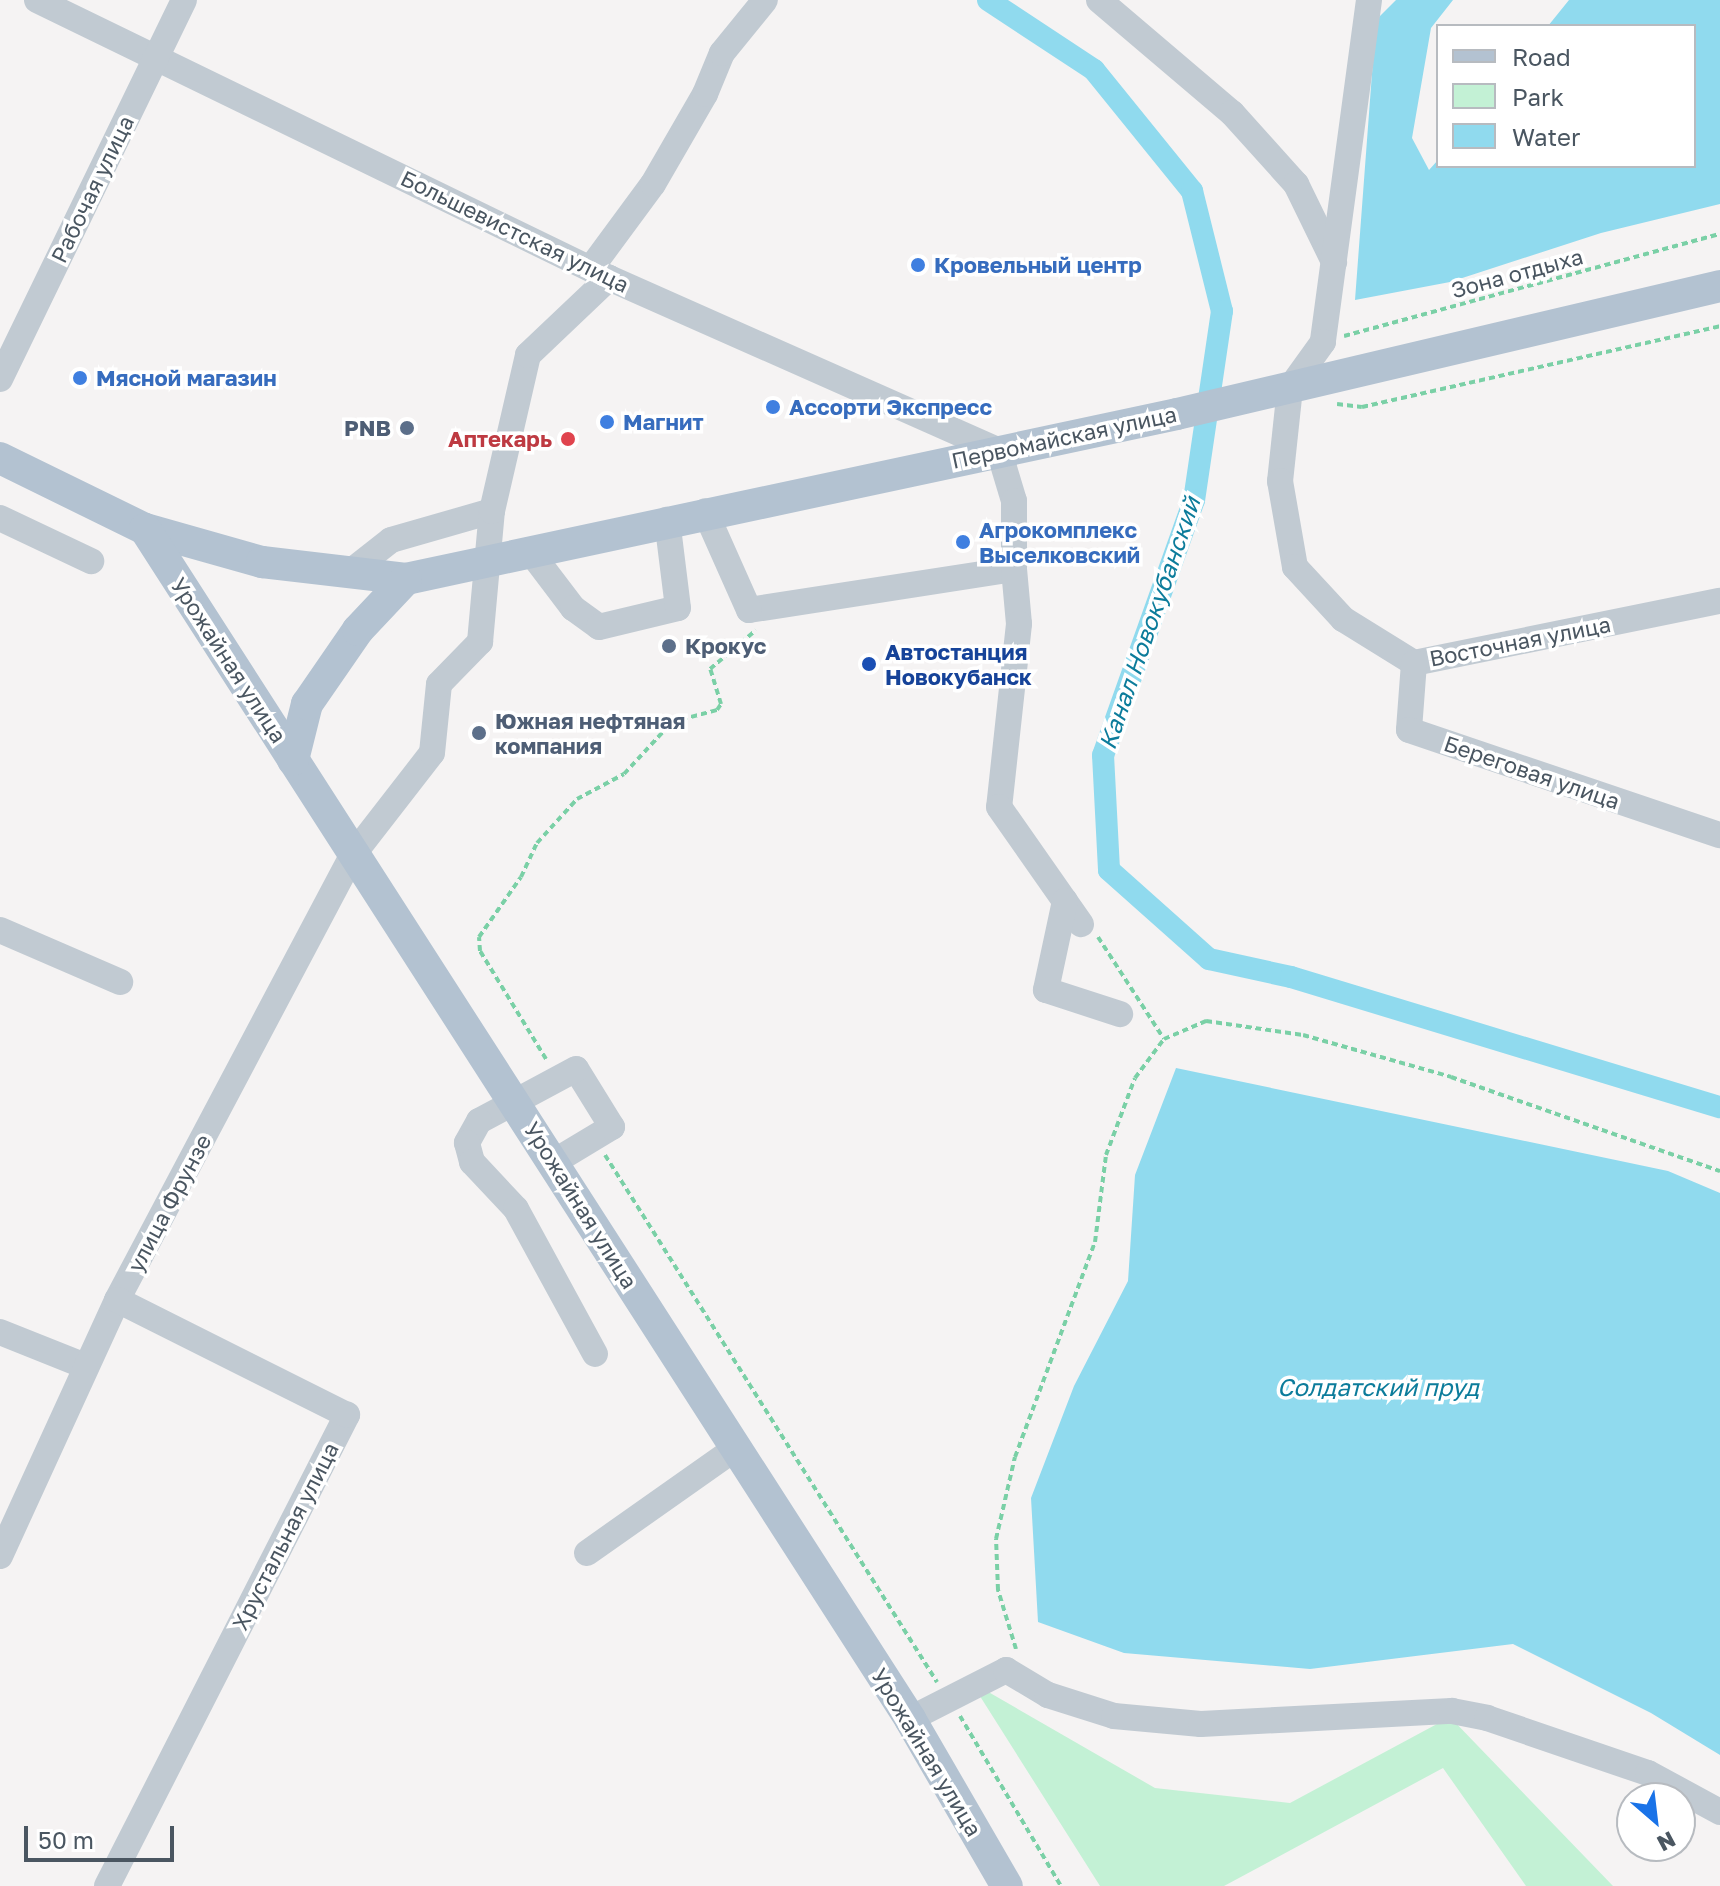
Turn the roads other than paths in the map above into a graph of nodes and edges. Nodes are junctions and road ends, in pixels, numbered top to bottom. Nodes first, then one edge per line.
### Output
1 (37, 0) edge
2 (184, 0) edge
3 (765, 0) edge
4 (1099, 0) edge
5 (1369, 0) edge
6 (156, 57) junction
7 (1334, 262) junction
8 (600, 273) junction
9 (1720, 286) edge
10 (0, 379) edge
11 (1289, 397) junction
12 (999, 451) junction
13 (0, 458) edge
14 (492, 511) junction
15 (705, 511) junction
16 (0, 518) edge
17 (667, 520) junction
18 (145, 529) junction
19 (529, 550) junction
20 (486, 560) junction
21 (91, 561) dead end
22 (1014, 569) junction
23 (349, 573) junction
24 (406, 579) junction
25 (1720, 601) edge
26 (1414, 663) junction
27 (293, 760) junction
28 (1720, 835) edge
29 (352, 856) junction
30 (1065, 901) junction
31 (1081, 924) road end
32 (0, 930) edge
33 (120, 982) dead end
34 (1120, 1014) dead end
35 (517, 1102) junction
36 (552, 1163) junction
37 (117, 1300) junction
38 (0, 1332) edge
39 (595, 1354) dead end
40 (85, 1366) junction
41 (736, 1448) junction
42 (587, 1553) dead end
43 (0, 1556) edge
44 (910, 1719) junction
45 (1720, 1812) edge
46 (107, 1886) edge
47 (1007, 1886) edge

1 - 6 street, Большевистская улица
2 - 6 street, Рабочая улица
3 - 8 street, улица Фрунзе
4 - 7 street
5 - 7 street
6 - 8 street, Большевистская улица
6 - 10 street, Рабочая улица
7 - 11 street
8 - 12 street, Большевистская улица
8 - 14 street, улица Фрунзе
9 - 11 main road, Первомайская улица
11 - 12 main road, Первомайская улица
11 - 26 street, Восточная улица
12 - 15 main road, Первомайская улица
12 - 22 street
13 - 18 main road, Первомайская улица
14 - 20 street, улица Фрунзе
14 - 23 street
15 - 17 main road, Первомайская улица
15 - 22 street
16 - 21 street
17 - 19 main road, Первомайская улица
17 - 19 street
18 - 23 main road, Первомайская улица
18 - 27 main road, Урожайная улица
19 - 20 main road, Первомайская улица
20 - 24 main road, Первомайская улица
20 - 29 street, улица Фрунзе
22 - 30 street
23 - 24 main road, Первомайская улица
24 - 27 main road
25 - 26 street, Восточная улица
26 - 28 street, Береговая улица
27 - 29 main road, Урожайная улица
29 - 35 main road, Урожайная улица
29 - 37 street, улица Фрунзе
30 - 31 street
30 - 34 street
32 - 33 street
35 - 36 main road, Урожайная улица
35 - 36 street
35 - 39 street
36 - 41 main road, Урожайная улица
37 - 40 street, улица Фрунзе
37 - 46 street, Хрустальная улица
38 - 40 street
40 - 43 street, улица Фрунзе
41 - 42 street
41 - 44 main road, Урожайная улица
44 - 45 street
44 - 47 main road, Урожайная улица

